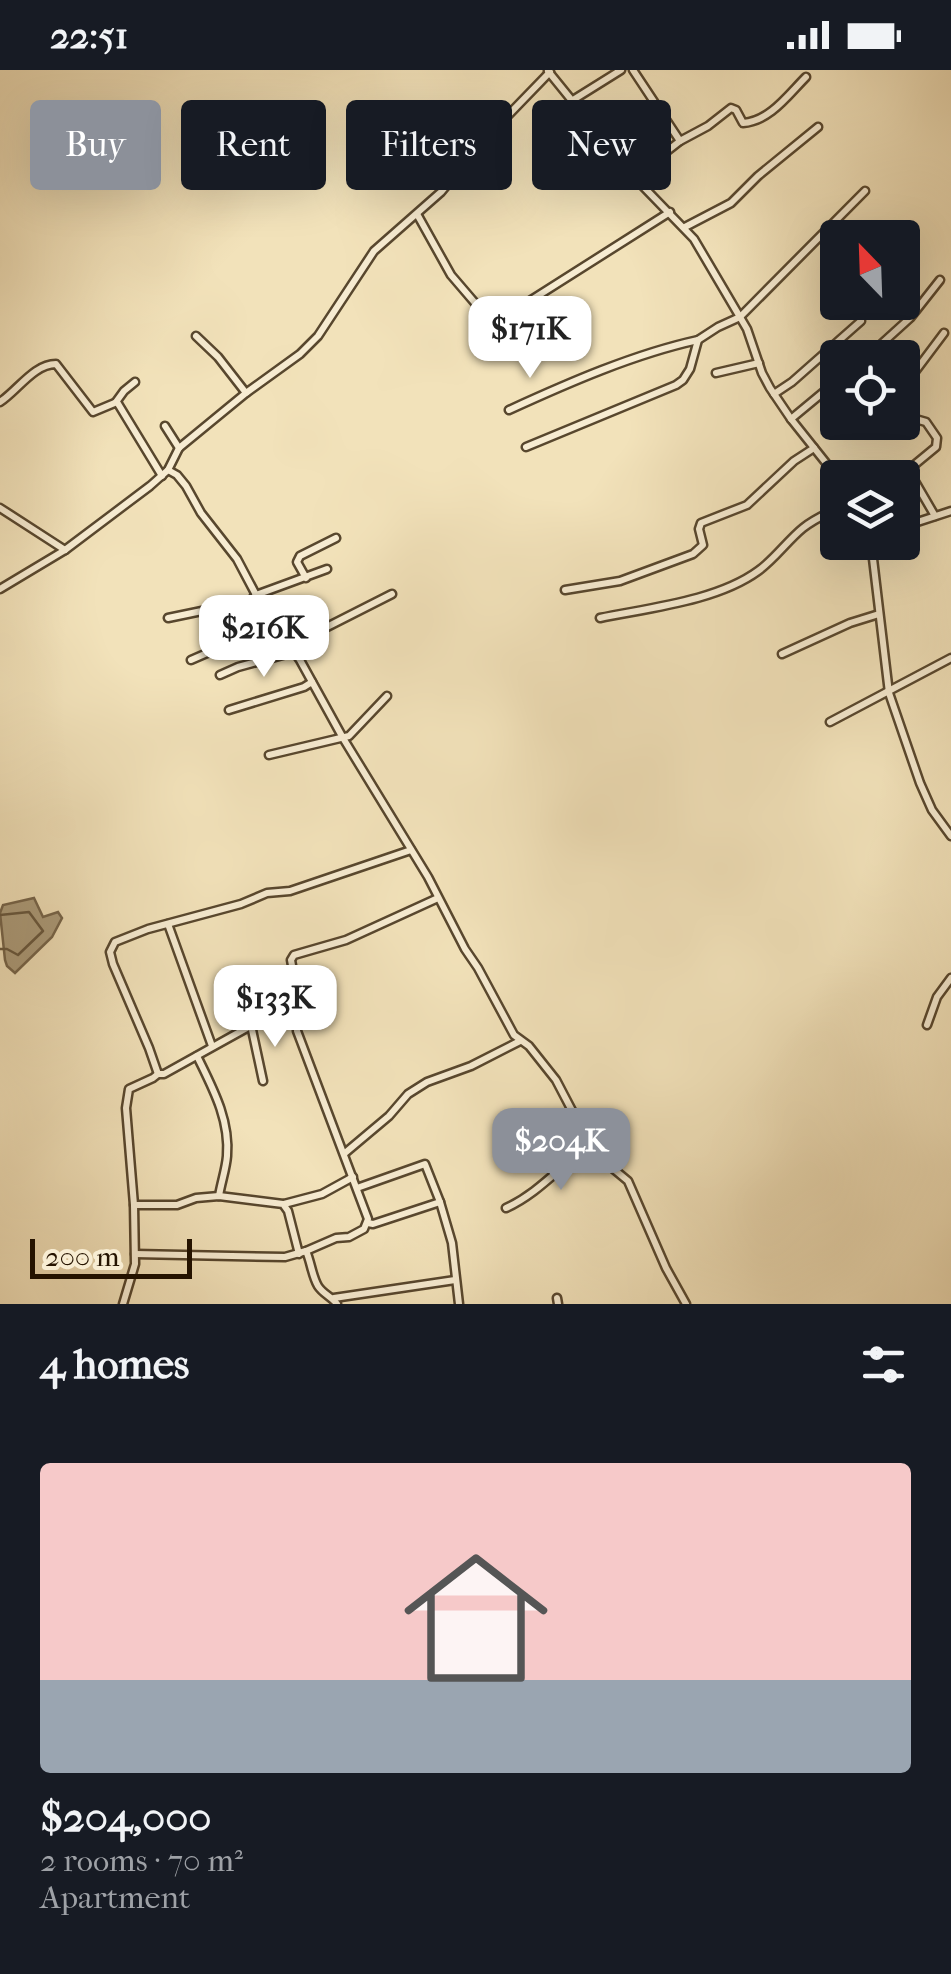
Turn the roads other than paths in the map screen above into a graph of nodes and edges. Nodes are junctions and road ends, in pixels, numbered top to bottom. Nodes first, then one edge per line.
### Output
1 (621, 70) edge
2 (633, 70) edge
3 (548, 71) edge
4 (806, 77) dead end
5 (573, 100) joint
6 (512, 111) edge
7 (818, 128) dead end
8 (680, 142) junction
9 (671, 149) edge
10 (442, 190) edge
11 (647, 190) edge
12 (865, 190) dead end
13 (670, 212) junction
14 (417, 214) junction
15 (685, 227) junction
16 (940, 280) dead end
17 (740, 317) junction
18 (860, 320) dead end
19 (944, 333) dead end
20 (196, 336) dead end
21 (698, 340) junction
22 (886, 340) edge
23 (759, 363) junction
24 (920, 365) edge
25 (716, 373) dead end
26 (135, 382) dead end
27 (246, 393) junction
28 (774, 394) junction
29 (820, 395) edge
30 (0, 402) edge
31 (116, 402) junction
32 (509, 410) dead end
33 (791, 419) junction
34 (920, 420) edge
35 (164, 426) dead end
36 (526, 447) dead end
37 (179, 448) junction
38 (814, 448) junction
39 (824, 460) edge
40 (165, 473) junction
41 (0, 508) edge
42 (951, 511) edge
43 (934, 516) junction
44 (820, 517) edge
45 (920, 521) edge
46 (336, 538) dead end
47 (65, 550) junction
48 (872, 560) edge
49 (327, 570) dead end
50 (306, 578) junction
51 (0, 589) edge
52 (565, 590) dead end
53 (392, 594) dead end
54 (256, 595) junction
55 (879, 614) junction
56 (168, 618) dead end
57 (600, 618) dead end
58 (274, 624) junction
59 (294, 652) junction
60 (782, 654) dead end
61 (951, 658) edge
62 (191, 660) dead end
63 (220, 674) dead end
64 (312, 682) junction
65 (889, 692) junction
66 (386, 696) dead end
67 (229, 710) dead end
68 (830, 722) dead end
69 (343, 738) junction
70 (270, 755) dead end
71 (951, 836) edge
72 (411, 850) junction
73 (438, 898) junction
74 (168, 924) junction
75 (951, 978) edge
76 (238, 991) dead end
77 (296, 998) junction
78 (254, 1024) junction
79 (926, 1025) dead end
80 (520, 1041) junction
81 (212, 1046) junction
82 (197, 1056) junction
83 (158, 1074) junction
84 (263, 1082) dead end
85 (590, 1145) junction
86 (344, 1153) junction
87 (353, 1177) junction
88 (357, 1188) junction
89 (218, 1196) junction
90 (440, 1202) junction
91 (282, 1204) junction
92 (134, 1205) junction
93 (506, 1208) dead end
94 (368, 1222) junction
95 (303, 1253) junction
96 (135, 1254) junction
97 (455, 1280) junction
98 (336, 1301) edge
99 (124, 1304) edge
100 (459, 1304) edge
101 (686, 1304) edge

1 - 5 street
2 - 8 street
3 - 5 street
3 - 6 street
4 - 8 street
7 - 15 street
8 - 9 street
10 - 14 street
11 - 13 street
12 - 17 street
13 - 14 street
13 - 15 street
14 - 27 street
15 - 17 street
16 - 22 street
17 - 21 street
17 - 23 street
18 - 28 street
19 - 24 street
20 - 27 street
21 - 32 street
21 - 36 street
23 - 25 street
23 - 28 street
26 - 31 street
27 - 37 street
28 - 33 street
29 - 33 street
30 - 31 street
31 - 40 street
33 - 38 street
34 - 43 street
35 - 37 street
37 - 40 street
38 - 39 street
38 - 52 street
40 - 47 street
40 - 54 street
41 - 47 street
42 - 43 street
43 - 45 street
44 - 57 street
46 - 50 street
47 - 51 street
48 - 55 street
49 - 50 street
50 - 54 street
53 - 59 street
54 - 56 street
54 - 58 street
55 - 60 street
55 - 65 street
58 - 59 street
58 - 62 street
59 - 63 street
59 - 64 street
61 - 65 street
64 - 67 street
64 - 69 street
65 - 68 street
65 - 71 street
66 - 69 street
69 - 70 street
69 - 72 street
72 - 73 street
72 - 74 street
73 - 77 street
73 - 80 street
74 - 81 street
74 - 83 street
75 - 79 street
76 - 78 street
77 - 78 street
77 - 86 street
78 - 81 street
78 - 84 street
80 - 85 street
80 - 86 street
81 - 82 street
82 - 83 street
82 - 89 street
83 - 92 street
85 - 93 street
85 - 101 street
86 - 87 street
87 - 88 street
87 - 91 street
88 - 90 street
88 - 94 street
89 - 91 street
89 - 92 street
90 - 94 street
90 - 97 street
91 - 95 street
92 - 96 street
94 - 95 street
95 - 96 street
95 - 98 street
96 - 99 street
97 - 98 street
97 - 100 street

